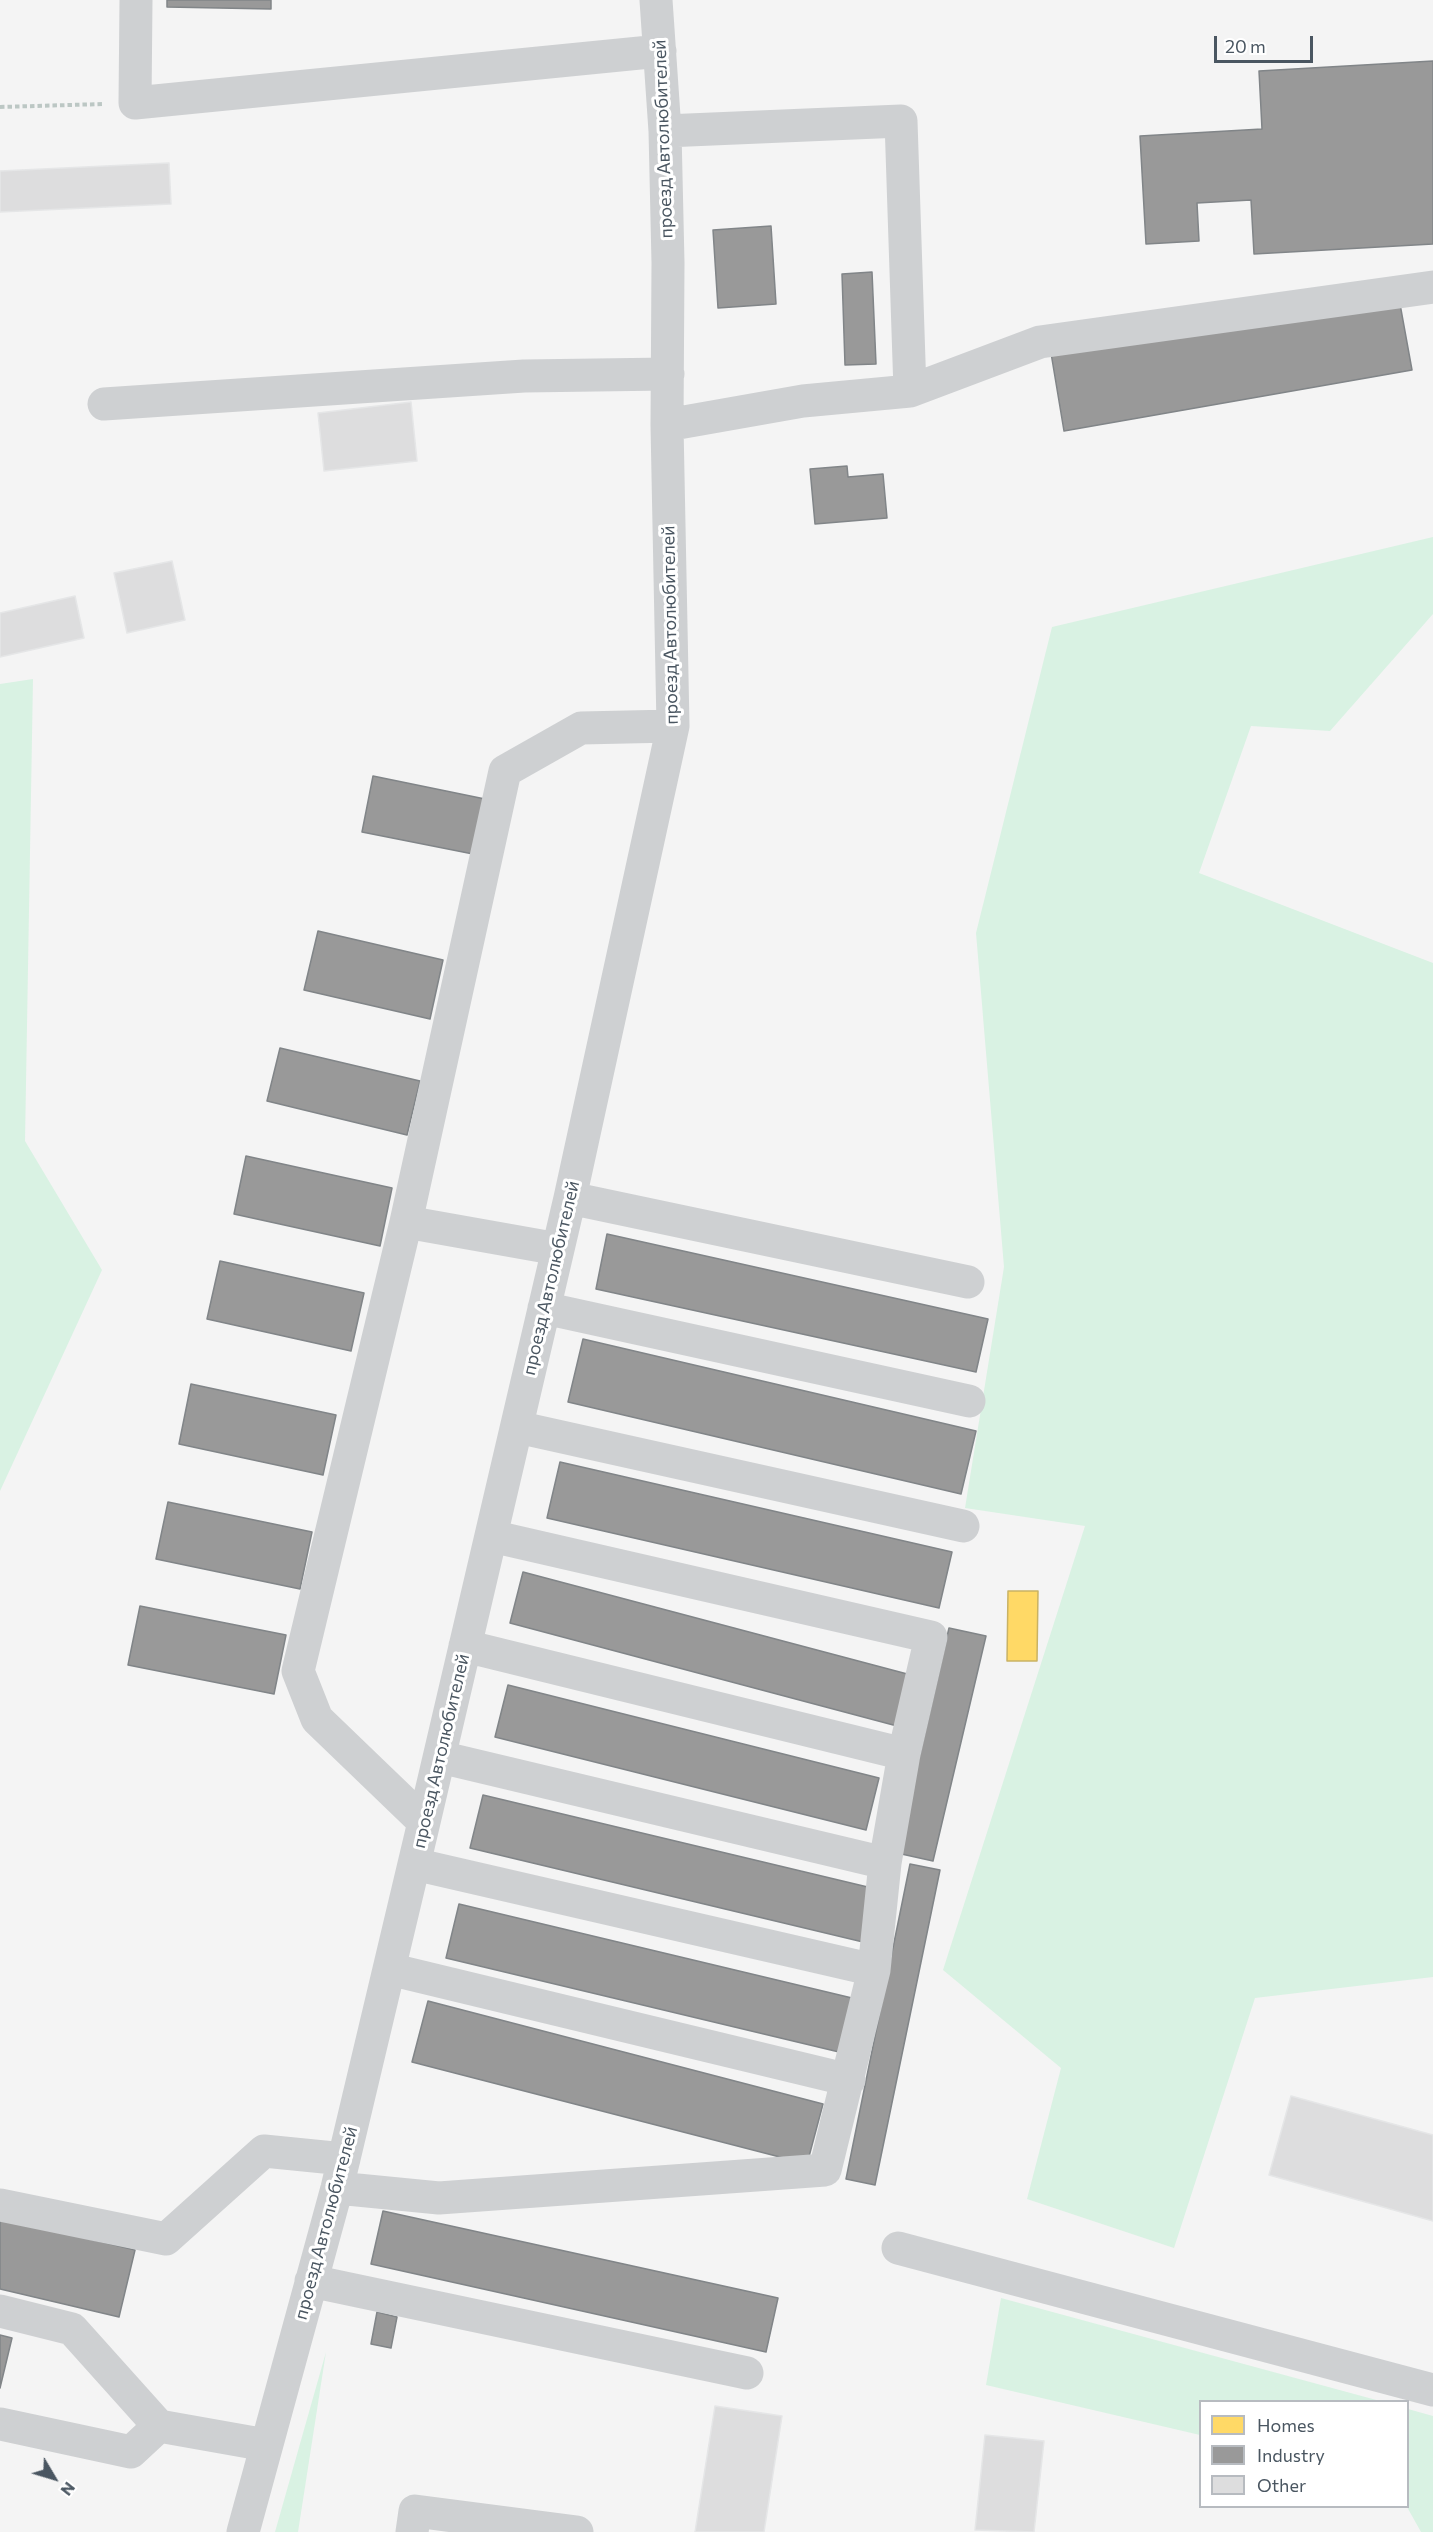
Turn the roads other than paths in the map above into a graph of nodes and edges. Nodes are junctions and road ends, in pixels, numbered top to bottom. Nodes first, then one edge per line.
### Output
1 (136, 0) edge
2 (656, 0) edge
3 (660, 51) junction
4 (665, 131) junction
5 (1433, 286) edge
6 (668, 374) junction
7 (910, 391) junction
8 (104, 404) dead end
9 (668, 425) junction
10 (673, 726) junction
11 (570, 1198) junction
12 (406, 1222) junction
13 (558, 1250) junction
14 (968, 1282) dead end
15 (544, 1308) junction
16 (969, 1401) dead end
17 (517, 1426) junction
18 (963, 1526) dead end
19 (491, 1536) junction
20 (465, 1646) junction
21 (904, 1754) junction
22 (440, 1757) junction
23 (424, 1822) junction
24 (885, 1863) junction
25 (414, 1864) junction
26 (389, 1969) junction
27 (874, 1970) junction
28 (849, 2080) junction
29 (340, 2174) junction
30 (0, 2205) edge
31 (898, 2248) dead end
32 (311, 2281) junction
33 (0, 2311) edge
34 (747, 2373) dead end
35 (1433, 2390) edge
36 (0, 2424) edge
37 (159, 2426) junction
38 (266, 2445) junction
39 (243, 2532) edge
40 (412, 2532) edge
41 (578, 2532) edge

1 - 3 street
2 - 3 street, проезд Автолюбителей
3 - 4 street, проезд Автолюбителей
4 - 6 street, проезд Автолюбителей
4 - 7 street
5 - 7 street
6 - 8 street
6 - 9 street, проезд Автолюбителей
7 - 9 street
9 - 10 street, проезд Автолюбителей
10 - 11 street, проезд Автолюбителей
10 - 12 street
11 - 13 street, проезд Автолюбителей
11 - 14 street
12 - 13 street
12 - 23 street
13 - 15 street, проезд Автолюбителей
15 - 16 street
15 - 17 street, проезд Автолюбителей
17 - 18 street
17 - 19 street, проезд Автолюбителей
19 - 20 street, проезд Автолюбителей
19 - 21 street
20 - 21 street
20 - 22 street, проезд Автолюбителей
21 - 24 street
22 - 23 street, проезд Автолюбителей
22 - 24 street
23 - 25 street, проезд Автолюбителей
24 - 27 street
25 - 26 street, проезд Автолюбителей
25 - 27 street
26 - 28 street
26 - 29 street, проезд Автолюбителей
27 - 28 street
28 - 29 street
29 - 30 street
29 - 32 street, проезд Автолюбителей
31 - 35 street
32 - 34 street
32 - 38 street, проезд Автолюбителей
33 - 37 street
36 - 37 street
37 - 38 street
38 - 39 street, проезд Автолюбителей
40 - 41 street

